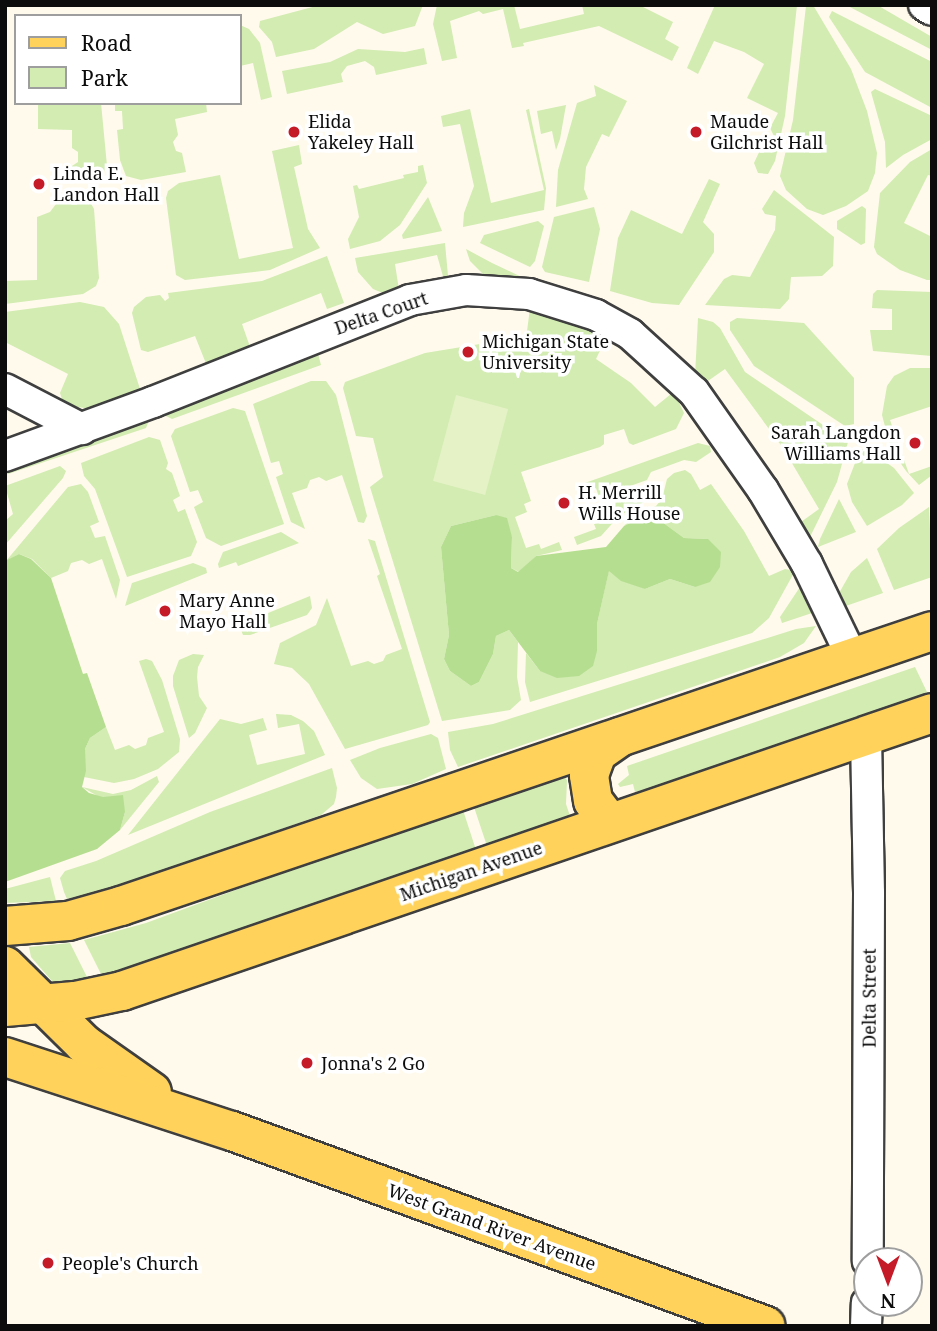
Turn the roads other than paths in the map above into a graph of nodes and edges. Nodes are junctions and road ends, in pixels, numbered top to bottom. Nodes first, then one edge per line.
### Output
1 (924, 5) edge
2 (932, 10) edge
3 (5, 389) edge
4 (82, 429) junction
5 (5, 456) edge
6 (932, 631) edge
7 (852, 657) junction
8 (932, 713) edge
9 (866, 736) junction
10 (620, 737) junction
11 (609, 822) junction
12 (5, 926) edge
13 (5, 966) edge
14 (45, 1005) junction
15 (5, 1007) edge
16 (5, 1056) edge
17 (219, 1127) junction
18 (868, 1247) edge
19 (766, 1326) edge

1 - 2 street
3 - 4 street
4 - 5 street, Delta Court
4 - 7 street, Delta Court
6 - 7 main road
7 - 10 main road
8 - 9 main road, Michigan Avenue
9 - 11 main road, Michigan Avenue
9 - 18 street, Delta Street
10 - 11 main road
10 - 12 main road
11 - 14 main road, Michigan Avenue
13 - 14 main road, West Grand River Avenue
14 - 15 main road, Michigan Avenue
14 - 17 main road, West Grand River Avenue
16 - 17 main road, West Grand River Avenue
17 - 19 main road, West Grand River Avenue

